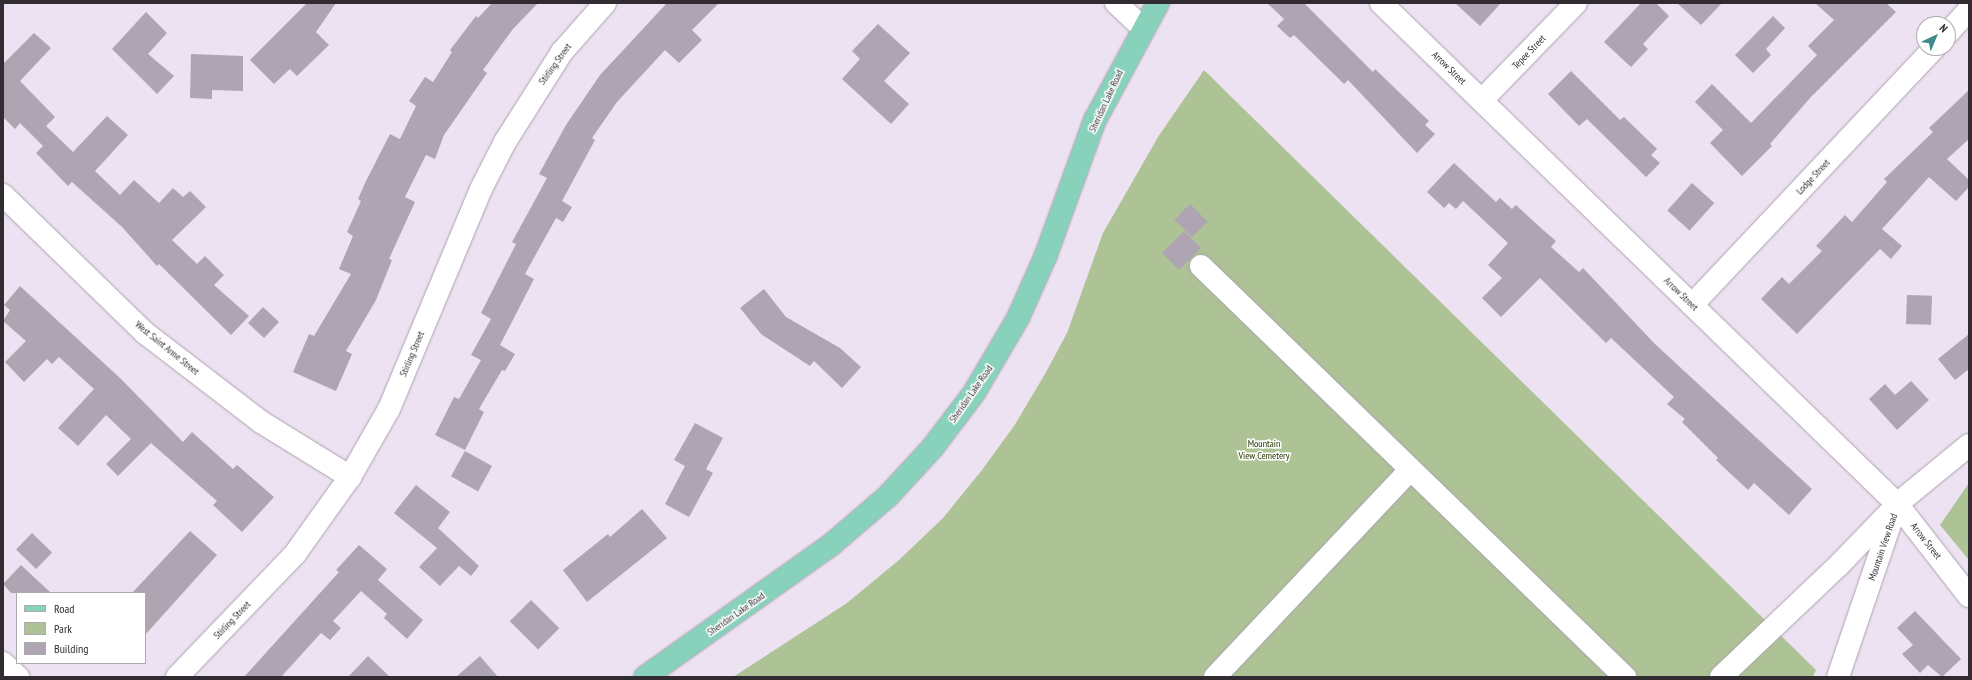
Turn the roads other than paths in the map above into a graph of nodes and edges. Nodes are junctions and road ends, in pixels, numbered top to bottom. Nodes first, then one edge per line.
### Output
1 (605, 3) edge
2 (1116, 3) edge
3 (1158, 3) edge
4 (1381, 3) edge
5 (1576, 3) edge
6 (1969, 10) edge
7 (1956, 24) edge
8 (1143, 28) junction
9 (1926, 56) edge
10 (1482, 100) junction
11 (3, 195) edge
12 (1201, 266) dead end
13 (1692, 305) junction
14 (1969, 444) edge
15 (1409, 471) junction
16 (350, 478) junction
17 (1898, 504) junction
18 (1969, 596) edge
19 (3, 663) edge
20 (18, 677) edge
21 (177, 677) edge
22 (645, 677) edge
23 (1215, 677) edge
24 (1624, 677) edge
25 (1721, 677) edge
26 (1838, 677) edge

1 - 16 street, Stirling Street
2 - 8 street
3 - 8 main road, Sheridan Lake Road
4 - 10 street, Arrow Street
5 - 10 street, Tepee Street
6 - 7 street
8 - 22 main road, Sheridan Lake Road
9 - 13 street, Lodge Street
10 - 13 street, Arrow Street
11 - 16 street, West Saint Anne Street
12 - 15 street
13 - 17 street, Arrow Street
14 - 17 street, Mountain View Road
15 - 23 street
15 - 24 street
16 - 21 street, Stirling Street
17 - 18 street, Arrow Street
17 - 25 street
17 - 26 street, Mountain View Road
19 - 20 street

